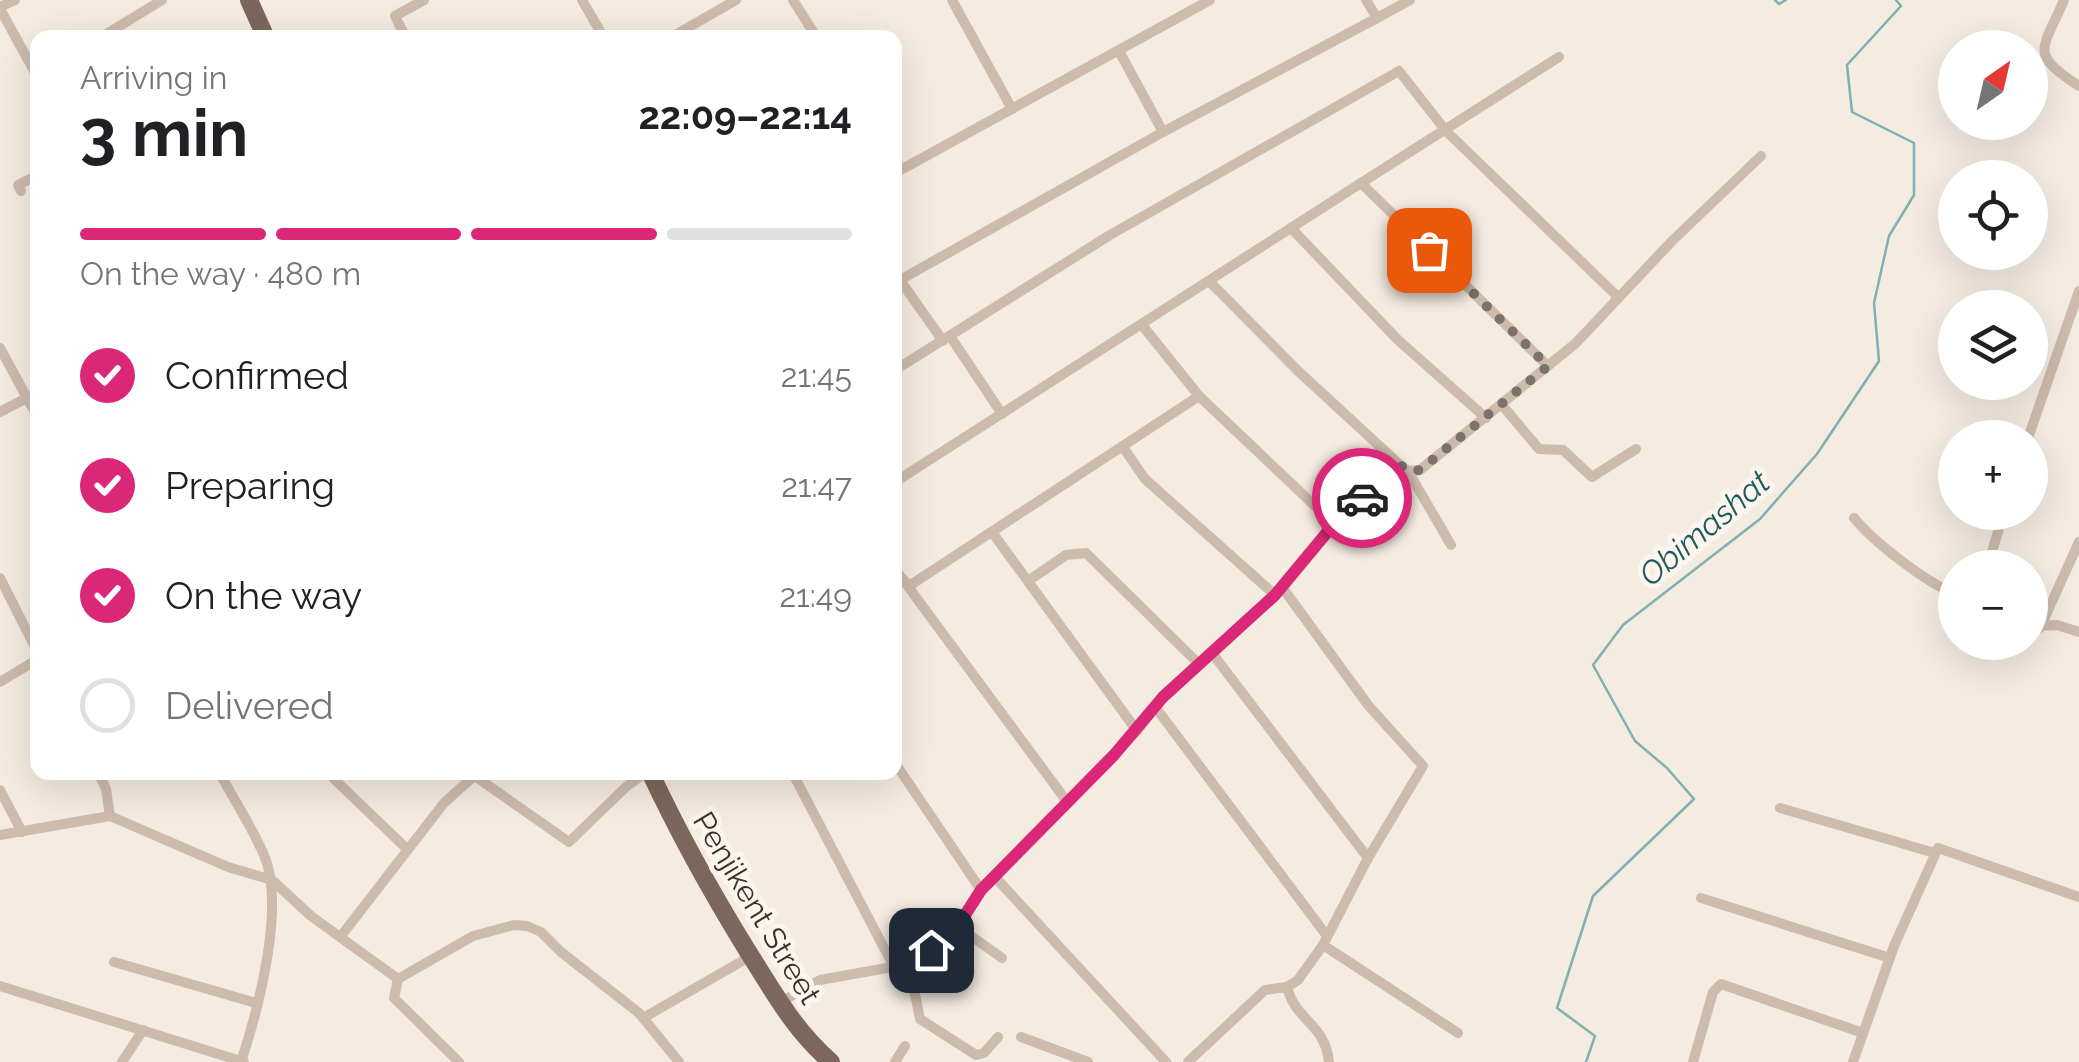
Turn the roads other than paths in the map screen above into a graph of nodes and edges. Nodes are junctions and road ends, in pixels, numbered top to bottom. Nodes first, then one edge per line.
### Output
1 (15, 0) edge
2 (162, 0) edge
3 (249, 0) edge
4 (424, 0) edge
5 (582, 0) edge
6 (736, 0) edge
7 (793, 0) edge
8 (952, 0) edge
9 (1210, 0) edge
10 (1366, 0) edge
11 (1410, 0) edge
12 (2064, 0) edge
13 (0, 8) edge
14 (1378, 18) junction
15 (121, 30) edge
16 (262, 30) edge
17 (402, 30) edge
18 (599, 30) edge
19 (684, 30) edge
20 (812, 30) edge
21 (1120, 51) junction
22 (1559, 57) dead end
23 (30, 63) edge
24 (2079, 86) edge
25 (1012, 110) junction
26 (1446, 131) junction
27 (1163, 132) junction
28 (1760, 156) dead end
29 (902, 169) edge
30 (30, 178) edge
31 (1360, 183) junction
32 (21, 191) dead end
33 (1291, 228) junction
34 (902, 275) edge
35 (1208, 281) junction
36 (902, 282) edge
37 (2079, 290) edge
38 (1618, 297) junction
39 (1142, 325) junction
40 (946, 338) junction
41 (0, 348) edge
42 (902, 366) edge
43 (1548, 366) junction
44 (30, 392) edge
45 (30, 396) edge
46 (1198, 396) junction
47 (1502, 405) junction
48 (0, 412) edge
49 (1002, 414) junction
50 (1486, 418) junction
51 (2034, 420) edge
52 (1123, 447) junction
53 (1636, 449) dead end
54 (1403, 467) junction
55 (902, 478) edge
56 (1854, 518) dead end
57 (1334, 524) junction
58 (992, 532) junction
59 (2079, 542) edge
60 (1451, 545) dead end
61 (0, 579) edge
62 (1028, 581) junction
63 (902, 583) edge
64 (902, 586) edge
65 (1938, 586) edge
66 (1279, 591) junction
67 (2048, 602) edge
68 (2048, 626) edge
69 (2079, 632) edge
70 (30, 640) edge
71 (1212, 652) junction
72 (30, 661) edge
73 (1199, 664) junction
74 (0, 682) edge
75 (1156, 708) junction
76 (1137, 730) junction
77 (902, 773) edge
78 (102, 780) edge
79 (223, 780) edge
80 (335, 780) edge
81 (466, 780) edge
82 (481, 780) edge
83 (636, 780) edge
84 (652, 780) edge
85 (796, 780) edge
86 (0, 790) edge
87 (1068, 803) junction
88 (1780, 808) dead end
89 (110, 816) junction
90 (22, 832) junction
91 (0, 835) edge
92 (407, 849) junction
93 (1935, 852) junction
94 (1368, 858) junction
95 (994, 876) junction
96 (272, 880) junction
97 (981, 890) junction
98 (2078, 894) edge
99 (1701, 898) dead end
100 (958, 926) junction
101 (341, 936) junction
102 (1325, 941) junction
103 (750, 956) junction
104 (1002, 958) dead end
105 (1890, 958) junction
106 (114, 962) dead end
107 (908, 964) junction
108 (893, 965) junction
109 (398, 979) junction
110 (0, 986) edge
111 (1288, 987) junction
112 (256, 1003) junction
113 (779, 1004) junction
114 (643, 1018) junction
115 (143, 1030) junction
116 (1458, 1033) dead end
117 (1863, 1033) junction
118 (1021, 1037) dead end
119 (998, 1038) dead end
120 (905, 1046) dead end
121 (122, 1062) edge
122 (243, 1062) edge
123 (458, 1062) edge
124 (679, 1062) edge
125 (831, 1062) edge
126 (895, 1062) edge
127 (1088, 1062) edge
128 (1166, 1062) edge
129 (1188, 1062) edge
130 (1329, 1062) edge
131 (1693, 1062) edge
132 (1854, 1062) edge

1 - 13 street
2 - 15 street
3 - 16 main road
4 - 17 street
5 - 18 street
6 - 19 street
7 - 20 street
8 - 25 street
9 - 21 street
10 - 14 street
11 - 14 street
12 - 24 street
13 - 23 street
14 - 27 street
21 - 25 street
21 - 27 street
22 - 26 street
25 - 29 street
26 - 31 street
26 - 38 street
26 - 40 street
27 - 34 street
28 - 38 street
30 - 32 street
31 - 33 street
31 - 43 street
33 - 35 street
33 - 50 street
35 - 39 street
35 - 54 street
36 - 40 street
37 - 51 street
38 - 43 street
39 - 46 street
39 - 49 street
40 - 42 street
40 - 49 street
41 - 44 street
43 - 47 street
45 - 48 street
46 - 52 street
46 - 57 street
47 - 50 street
47 - 53 street
49 - 55 street
50 - 54 street
52 - 58 street
52 - 66 street
54 - 57 street
54 - 60 street
56 - 65 street
57 - 66 street
58 - 62 street
58 - 63 street
59 - 67 street
61 - 70 street
62 - 73 street
62 - 76 street
64 - 87 street
66 - 71 street
66 - 94 street
68 - 69 street
71 - 73 street
71 - 94 street
72 - 74 street
73 - 75 street
75 - 76 street
75 - 102 street
76 - 87 street
77 - 97 street
78 - 89 street
79 - 96 street
80 - 92 street
81 - 92 street
82 - 83 street
84 - 103 main road, Penjikent Street
85 - 108 street
86 - 90 street
87 - 95 street
88 - 93 street
89 - 90 street
89 - 96 street
90 - 91 street
92 - 101 street
93 - 98 street
93 - 105 street
94 - 102 street
95 - 97 street
95 - 128 street
96 - 101 street
96 - 112 street
97 - 100 street
99 - 105 street
100 - 104 street
100 - 107 street
101 - 109 street
102 - 111 street
102 - 116 street
103 - 113 main road, Penjikent Street
103 - 114 street
105 - 117 street
106 - 112 street
107 - 108 street
107 - 119 street
108 - 113 street
109 - 114 street
109 - 123 street
110 - 115 street
111 - 129 street
111 - 130 street
112 - 122 street
113 - 125 main road, Penjikent Street
114 - 124 street
115 - 121 street
115 - 122 street
117 - 131 street
117 - 132 street
118 - 127 street
120 - 126 street

